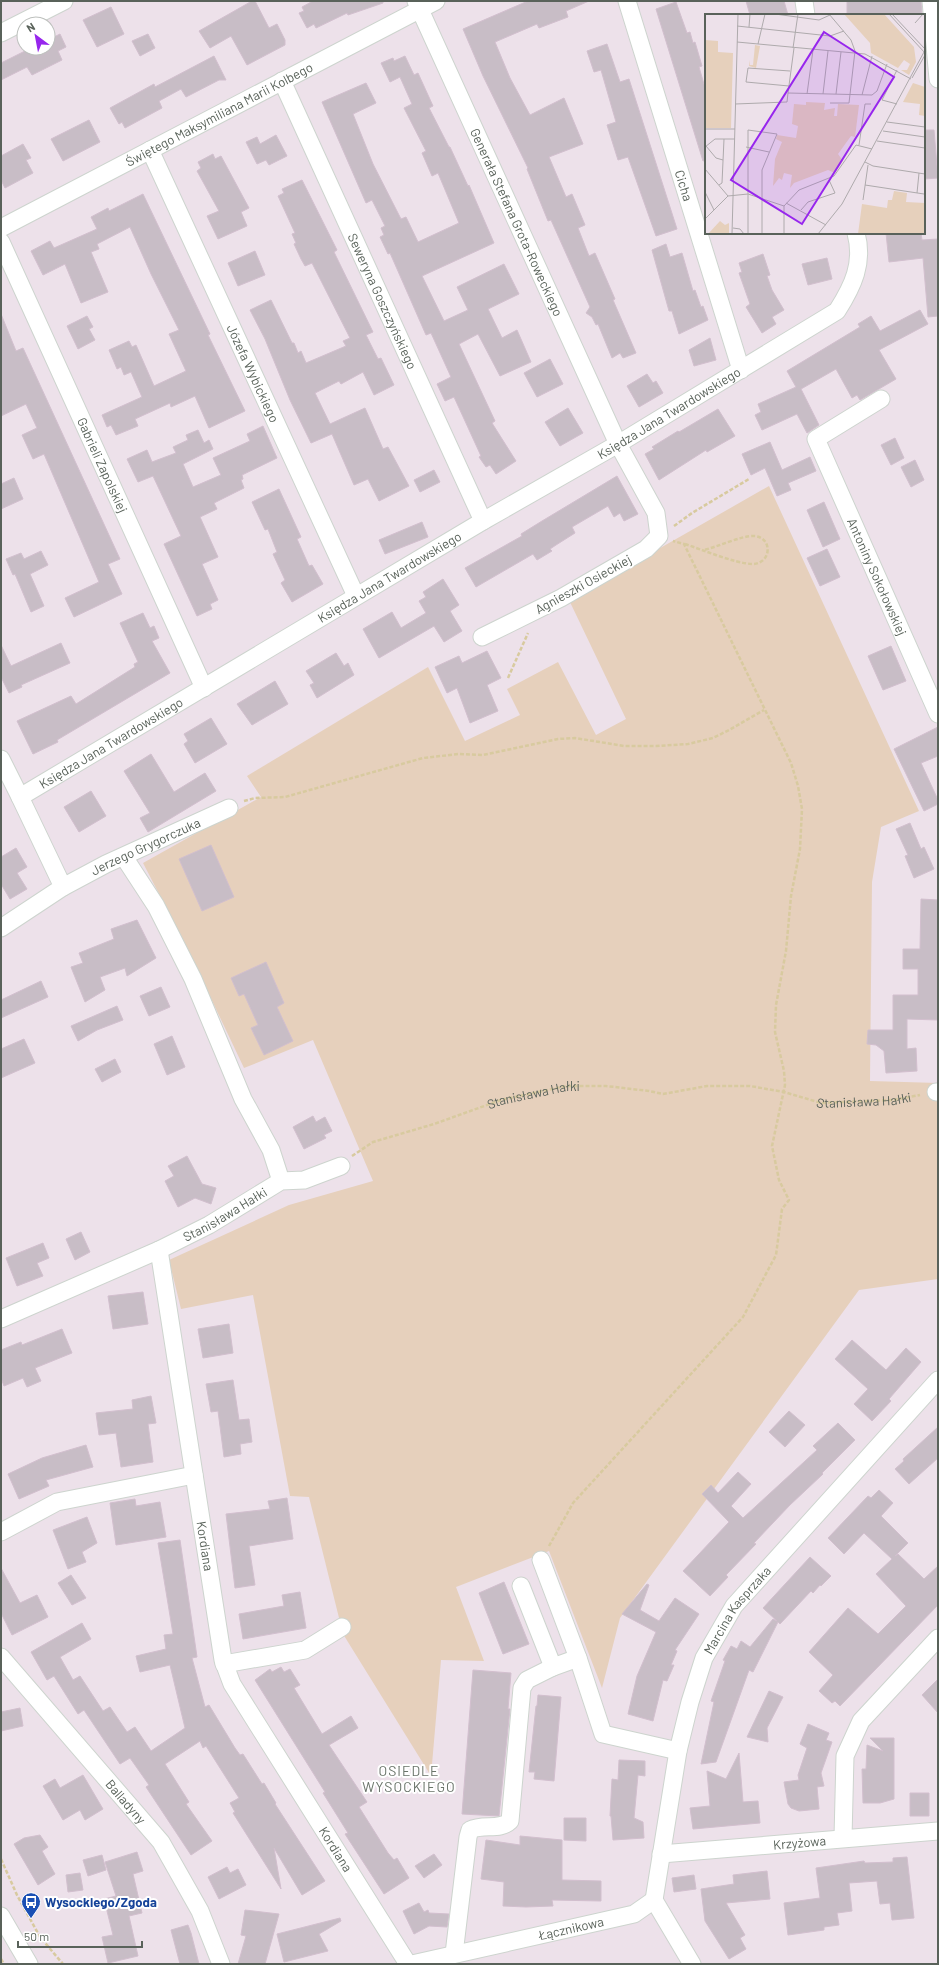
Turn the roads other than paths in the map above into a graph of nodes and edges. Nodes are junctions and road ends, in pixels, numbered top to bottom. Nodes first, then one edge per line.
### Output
1 (64, 1) edge
2 (436, 1) edge
3 (627, 1) edge
4 (804, 1) edge
5 (930, 1) edge
6 (418, 5) edge
7 (806, 14) edge
8 (1, 33) edge
9 (938, 79) edge
10 (282, 81) junction
11 (150, 150) junction
12 (1, 228) edge
13 (856, 234) edge
14 (1, 242) edge
15 (741, 370) junction
16 (881, 399) dead end
17 (618, 444) junction
18 (482, 521) junction
19 (659, 536) joint
20 (356, 596) junction
21 (482, 637) dead end
22 (204, 688) junction
23 (938, 714) edge
24 (1, 759) edge
25 (20, 797) junction
26 (229, 808) road end
27 (124, 857) junction
28 (63, 888) junction
29 (1, 928) edge
30 (341, 1166) road end
31 (281, 1181) junction
32 (159, 1250) junction
33 (1, 1319) edge
34 (938, 1382) edge
35 (194, 1475) junction
36 (1, 1532) edge
37 (542, 1560) road end
38 (521, 1586) dead end
39 (342, 1627) dead end
40 (938, 1638) edge
41 (1, 1657) edge
42 (578, 1658) junction
43 (224, 1664) junction
44 (553, 1667) junction
45 (678, 1752) junction
46 (938, 1831) edge
47 (843, 1838) junction
48 (660, 1854) junction
49 (654, 1900) junction
50 (1, 1916) edge
51 (454, 1954) junction
52 (30, 1964) edge
53 (221, 1964) edge
54 (408, 1964) edge
55 (412, 1964) edge
56 (692, 1964) edge

1 - 8 street
2 - 6 street, Świętego Maksymiliana Marii Kolbego
3 - 15 street, Cicha
4 - 7 street
5 - 9 street
6 - 10 street, Świętego Maksymiliana Marii Kolbego
6 - 17 street, Generała Stefana Grota-Roweckiego
10 - 11 street, Świętego Maksymiliana Marii Kolbego
10 - 18 street, Seweryna Goszczyńskiego
11 - 12 street, Świętego Maksymiliana Marii Kolbego
11 - 20 street, Józefa Wybickiego
13 - 15 street, Księdza Jana Twardowskiego
14 - 22 street, Gabrieli Zapolskiej
15 - 17 street, Księdza Jana Twardowskiego
16 - 23 street, Antoniny Sokołowskiej
17 - 18 street, Księdza Jana Twardowskiego
17 - 19 street, Generała Stefana Grota-Roweckiego
18 - 20 street, Księdza Jana Twardowskiego
19 - 21 street, Agnieszki Osieckiej
20 - 22 street, Księdza Jana Twardowskiego
22 - 25 street, Księdza Jana Twardowskiego
24 - 25 street
25 - 28 street
26 - 27 street, Jerzego Grygorczuka
27 - 28 street, Jerzego Grygorczuka
27 - 31 street
28 - 29 street
30 - 31 street, Stanisława Hałki
31 - 32 street, Stanisława Hałki
32 - 33 street
32 - 35 street, Kordiana
34 - 45 street, Marcina Kasprzaka
35 - 36 street
35 - 43 street, Kordiana
37 - 42 street
38 - 44 street
39 - 43 street
40 - 47 street
41 - 53 street, Balladyny
42 - 44 street
42 - 45 street
43 - 54 street, Kordiana
44 - 51 street
45 - 48 street, Marcina Kasprzaka
46 - 47 street, Krzyżowa
47 - 48 street, Krzyżowa
48 - 49 street, Marcina Kasprzaka
49 - 51 street, Łącznikowa
49 - 56 street
50 - 52 street
51 - 55 street, Łącznikowa

